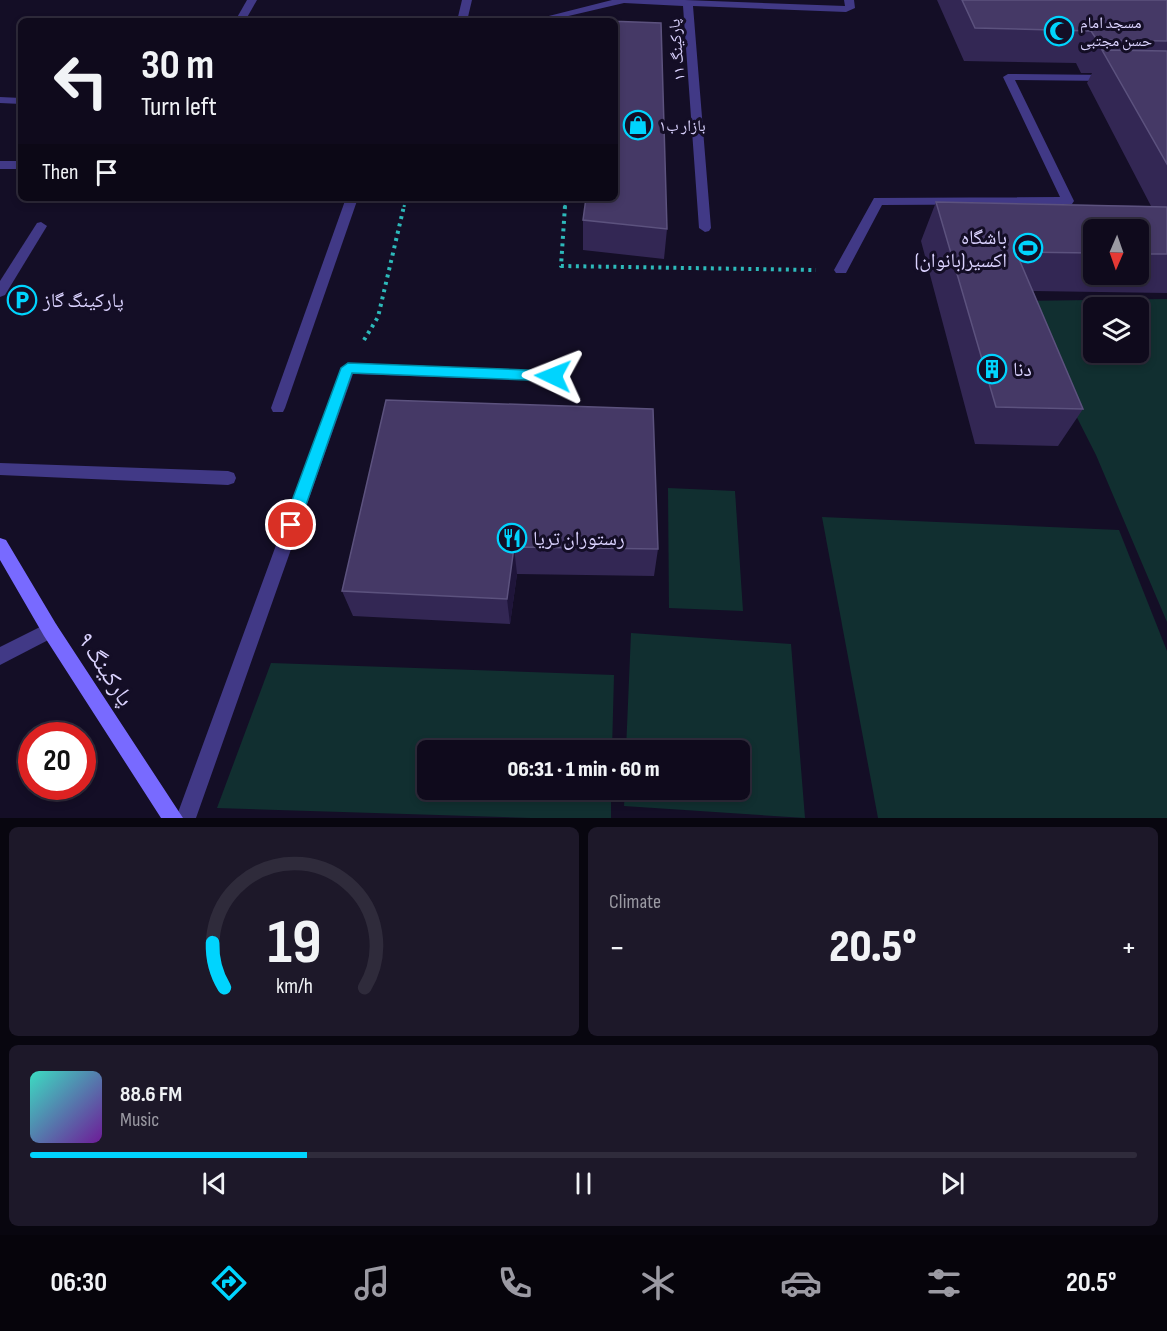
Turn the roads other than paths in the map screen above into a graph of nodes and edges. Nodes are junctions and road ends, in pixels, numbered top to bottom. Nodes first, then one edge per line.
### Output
1 (252, 0) edge
2 (467, 0) edge
3 (849, 0) edge
4 (688, 3) junction
5 (242, 18) edge
6 (463, 18) edge
7 (547, 18) edge
8 (1122, 79) edge
9 (0, 100) edge
10 (18, 101) edge
11 (0, 165) edge
12 (18, 165) edge
13 (351, 201) edge
14 (41, 226) dead end
15 (705, 228) dead end
16 (841, 270) road end
17 (0, 292) edge
18 (553, 376) dead end
19 (278, 408) dead end
20 (0, 469) edge
21 (228, 478) dead end
22 (0, 545) edge
23 (50, 630) junction
24 (0, 656) edge
25 (173, 818) edge
26 (186, 818) edge

1 - 5 lane
2 - 6 lane
3 - 4 lane, پارکینگ ۱۱
4 - 7 lane
4 - 15 lane, پارکینگ ۱۱
8 - 16 lane
9 - 10 lane
11 - 12 lane
13 - 19 lane
14 - 17 lane
18 - 26 lane
20 - 21 lane
22 - 23 street, پارکینگ ۹
23 - 24 lane
23 - 25 street, پارکینگ ۹

